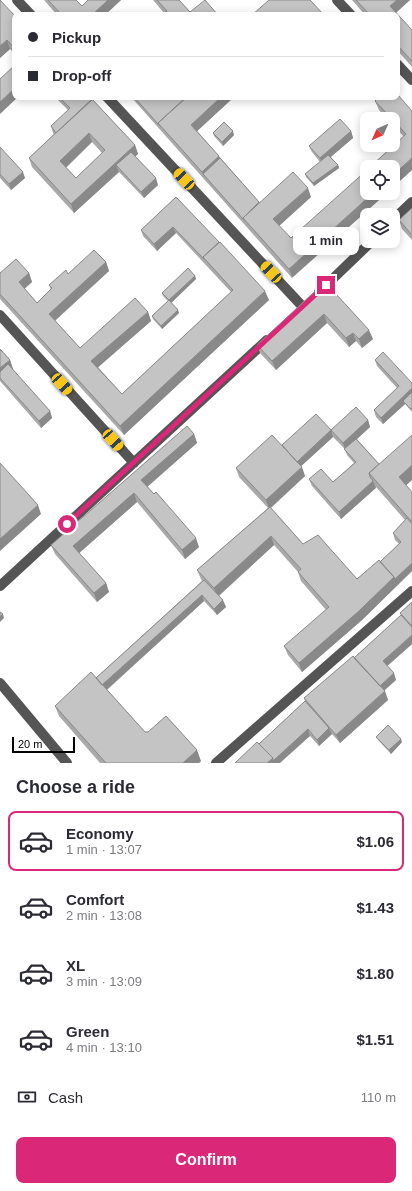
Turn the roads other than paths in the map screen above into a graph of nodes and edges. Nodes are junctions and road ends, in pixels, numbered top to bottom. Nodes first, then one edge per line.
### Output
1 (17, 0) edge
2 (337, 0) edge
3 (28, 12) edge
4 (348, 12) edge
5 (400, 67) edge
6 (412, 80) edge
7 (111, 100) edge
8 (412, 202) edge
9 (400, 213) edge
10 (365, 248) edge
11 (0, 316) edge
12 (274, 334) edge
13 (134, 463) junction
14 (0, 586) edge
15 (412, 591) edge
16 (0, 683) edge
17 (67, 763) edge
18 (216, 763) edge

1 - 3 street
2 - 4 street
5 - 6 street
7 - 10 street
8 - 9 street
11 - 13 street
12 - 13 street
13 - 14 street
15 - 18 street
16 - 17 street

